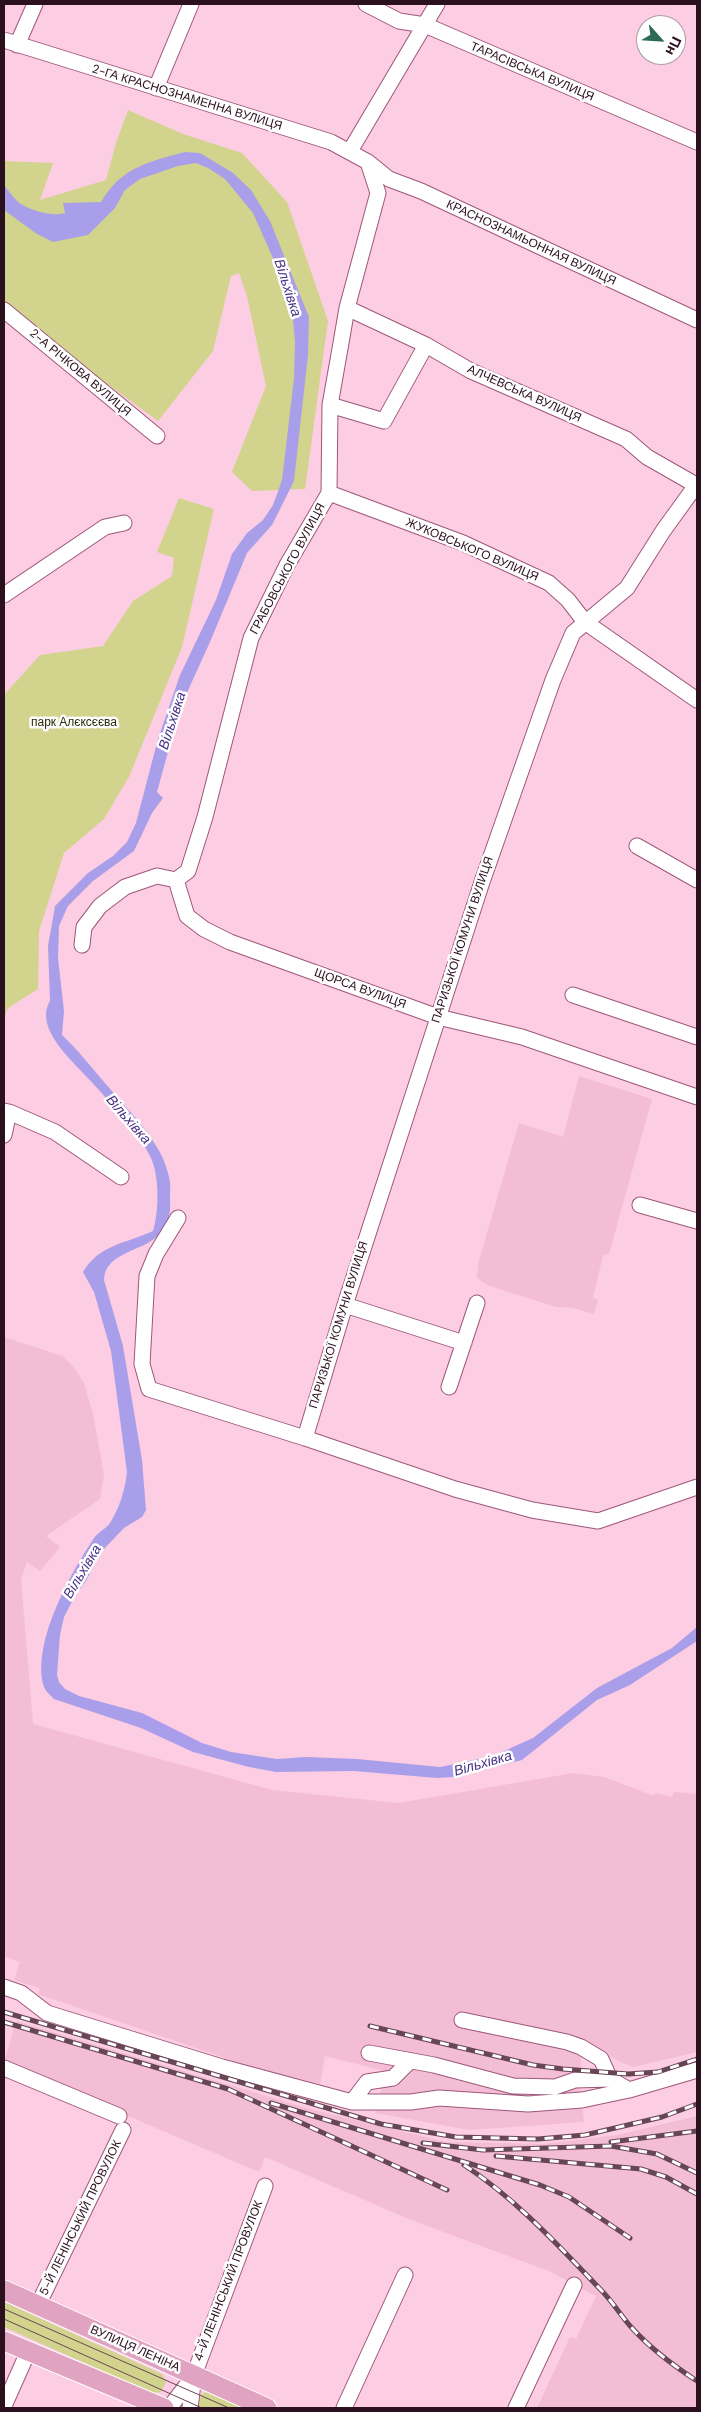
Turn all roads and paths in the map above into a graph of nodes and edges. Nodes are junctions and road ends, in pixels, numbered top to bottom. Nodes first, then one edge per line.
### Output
1 (34, 4) edge
2 (191, 4) edge
3 (366, 4) edge
4 (437, 4) edge
5 (425, 25) junction
6 (10, 42) edge
7 (156, 88) junction
8 (697, 142) edge
9 (350, 151) junction
10 (368, 162) junction
11 (347, 308) junction
12 (4, 310) edge
13 (697, 320) edge
14 (426, 345) junction
15 (330, 406) junction
16 (156, 436) dead end
17 (697, 485) edge
18 (328, 493) junction
19 (124, 523) dead end
20 (4, 595) edge
21 (585, 622) junction
22 (697, 700) edge
23 (637, 846) dead end
24 (176, 880) junction
25 (697, 880) edge
26 (82, 945) dead end
27 (573, 995) dead end
28 (438, 1017) junction
29 (697, 1037) edge
30 (697, 1097) edge
31 (6, 1111) edge
32 (4, 1135) edge
33 (121, 1178) dead end
34 (640, 1205) dead end
35 (178, 1218) dead end
36 (697, 1221) edge
37 (478, 1303) dead end
38 (345, 1305) junction
39 (464, 1343) junction
40 (449, 1387) dead end
41 (305, 1438) junction
42 (697, 1487) edge
43 (4, 1987) edge
44 (462, 2020) dead end
45 (369, 2053) dead end
46 (410, 2061) junction
47 (4, 2068) edge
48 (697, 2070) edge
49 (610, 2079) junction
50 (629, 2090) junction
51 (352, 2102) junction
52 (265, 2186) dead end
53 (404, 2275) dead end
54 (574, 2285) dead end
55 (4, 2290) edge
56 (38, 2305) junction
57 (4, 2341) edge
58 (28, 2352) junction
59 (194, 2376) junction
60 (4, 2406) edge
61 (164, 2408) edge
62 (170, 2408) edge
63 (190, 2408) edge
64 (267, 2408) edge
65 (344, 2408) edge
66 (516, 2408) edge

1 - 6 street
2 - 7 street
3 - 5 street, ТАРАСІВСЬКА ВУЛИЦЯ
4 - 5 street
5 - 8 street, ТАРАСІВСЬКА ВУЛИЦЯ
5 - 9 street
6 - 7 street, 2-ГА КРАСНОЗНАМЕННА ВУЛИЦЯ
7 - 9 street, 2-ГА КРАСНОЗНАМЕННА ВУЛИЦЯ
9 - 10 street, 2-ГА КРАСНОЗНАМЕННА ВУЛИЦЯ
10 - 11 street, ГРАБОВСЬКОГО ВУЛИЦЯ
10 - 13 street, КРАСНОЗНАМЬОННАЯ ВУЛИЦЯ
11 - 14 street, АЛЧЕВСЬКА ВУЛИЦЯ
11 - 15 street, ГРАБОВСЬКОГО ВУЛИЦЯ
12 - 16 street, 2-А РІЧКОВА ВУЛИЦЯ
14 - 15 street
14 - 17 street, АЛЧЕВСЬКА ВУЛИЦЯ
15 - 18 street, ГРАБОВСЬКОГО ВУЛИЦЯ
17 - 21 street, ПАРИЗЬКОЇ КОМУНИ ВУЛИЦЯ
18 - 21 street, ЖУКОВСЬКОГО ВУЛИЦЯ
18 - 24 street, ГРАБОВСЬКОГО ВУЛИЦЯ
19 - 20 street
21 - 22 street, ЖУКОВСЬКОГО ВУЛИЦЯ
21 - 28 street, ПАРИЗЬКОЇ КОМУНИ ВУЛИЦЯ
23 - 25 street
24 - 26 street
24 - 28 street, ЩОРСА ВУЛИЦЯ
27 - 29 street
28 - 30 street, ЩОРСА ВУЛИЦЯ
28 - 38 street, ПАРИЗЬКОЇ КОМУНИ ВУЛИЦЯ
31 - 32 street
31 - 33 street
34 - 36 street
35 - 41 street
37 - 39 street
38 - 39 street
38 - 41 street, ПАРИЗЬКОЇ КОМУНИ ВУЛИЦЯ
39 - 40 street
41 - 42 street
43 - 51 street
44 - 49 street
45 - 46 street
46 - 49 street
46 - 51 street
47 - 56 street, 5-Й ЛЕНІНСЬКИЙ ПРОВУЛОК
48 - 50 street
49 - 50 street
50 - 51 street
52 - 59 street, 4-Й ЛЕНІНСЬКИЙ ПРОВУЛОК
53 - 65 street
54 - 66 street
55 - 56 main road, ВУЛИЦЯ ЛЕНІНА
56 - 59 main road, ВУЛИЦЯ ЛЕНІНА
57 - 58 main road
58 - 60 street
58 - 61 main road
59 - 62 street
59 - 63 street
59 - 64 main road, ВУЛИЦЯ ЛЕНІНА

